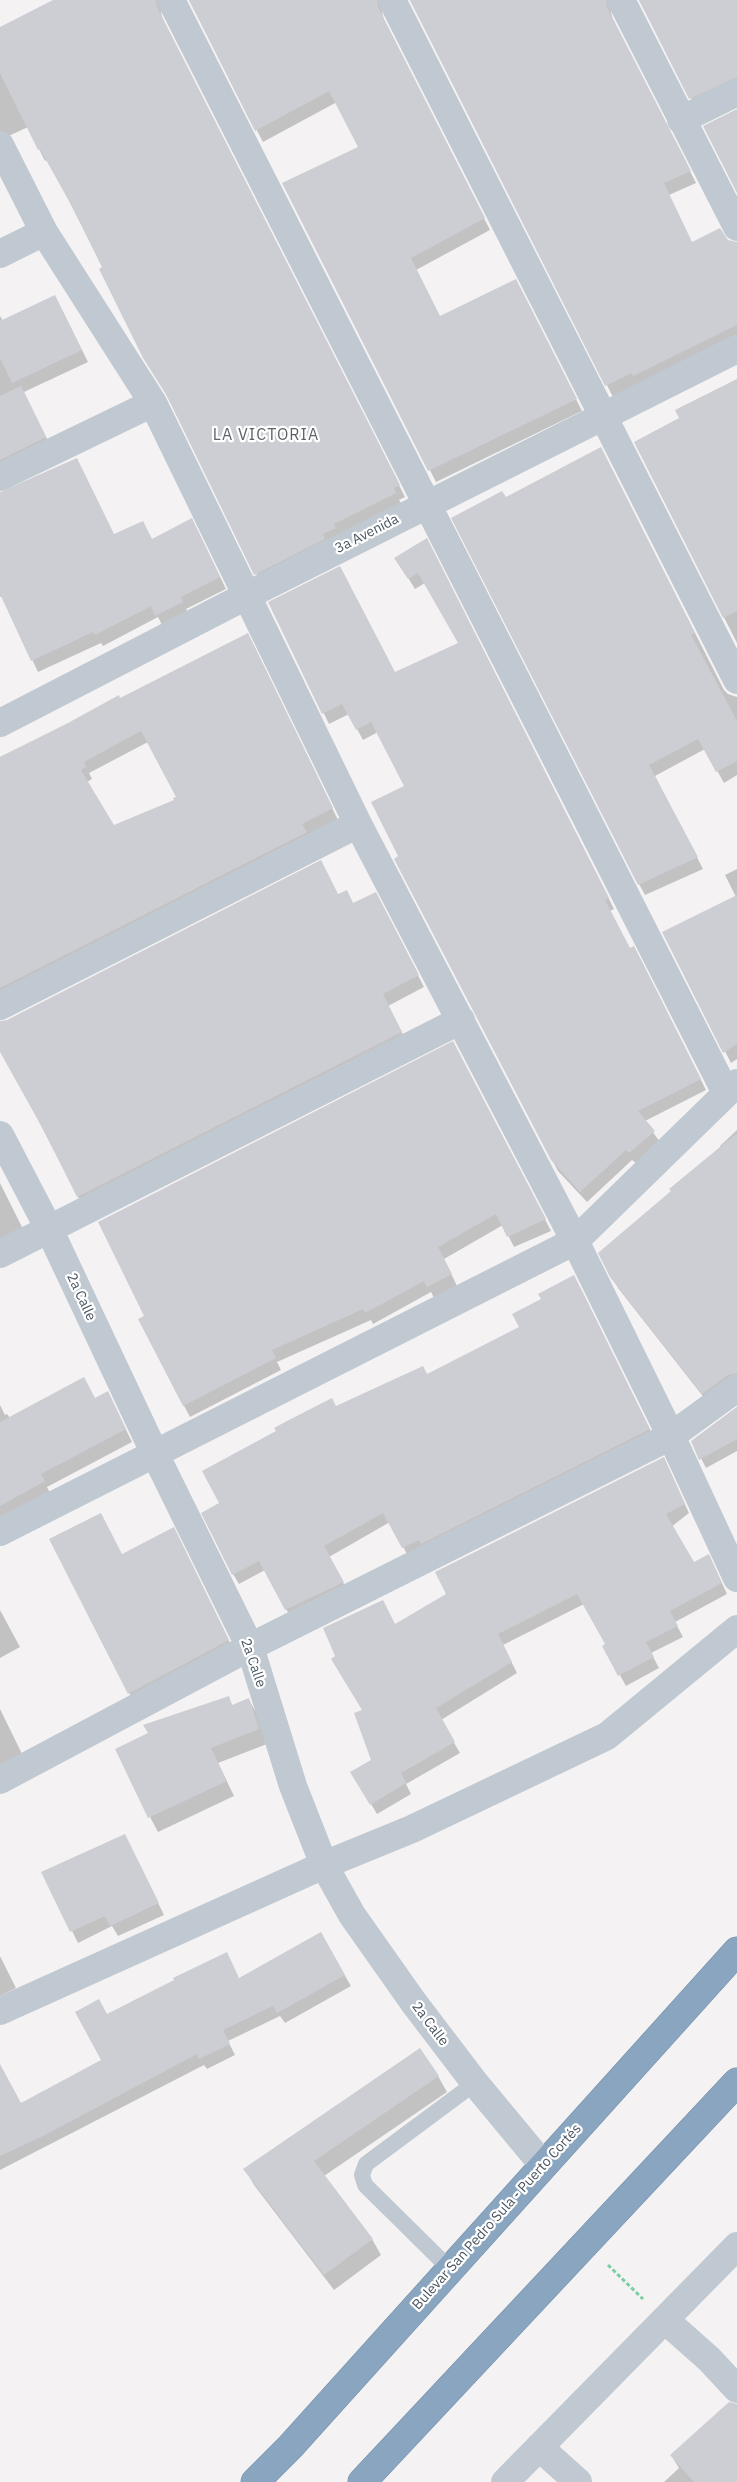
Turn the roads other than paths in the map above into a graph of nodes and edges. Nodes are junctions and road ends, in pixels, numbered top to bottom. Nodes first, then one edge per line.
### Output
1 (171, 0) edge
2 (392, 0) edge
3 (621, 0) edge
4 (737, 92) edge
5 (681, 120) junction
6 (0, 145) edge
7 (737, 228) edge
8 (44, 232) junction
9 (0, 254) edge
10 (737, 349) edge
11 (153, 403) junction
12 (605, 416) junction
13 (0, 477) edge
14 (426, 504) junction
15 (246, 596) junction
16 (737, 680) edge
17 (0, 723) edge
18 (358, 824) junction
19 (0, 1006) edge
20 (461, 1020) junction
21 (732, 1088) edge
22 (0, 1135) edge
23 (49, 1229) junction
24 (575, 1241) junction
25 (0, 1254) edge
26 (737, 1388) edge
27 (671, 1436) junction
28 (155, 1454) junction
29 (0, 1532) edge
30 (737, 1578) edge
31 (737, 1630) edge
32 (250, 1647) junction
33 (0, 1780) edge
34 (324, 1865) junction
35 (737, 1951) edge
36 (0, 2011) edge
37 (737, 2082) edge
38 (475, 2084) junction
39 (543, 2165) junction
40 (737, 2246) edge
41 (450, 2269) junction
42 (664, 2320) junction
43 (737, 2389) edge
44 (539, 2447) junction
45 (255, 2482) edge
46 (362, 2482) edge
47 (505, 2482) edge
48 (578, 2482) edge

1 - 14 street
2 - 12 street
3 - 5 street
4 - 5 street
5 - 7 street
6 - 8 street
8 - 9 street
8 - 11 street
10 - 12 street, 3a Avenida
11 - 13 street
11 - 15 street
12 - 14 street, 3a Avenida
12 - 16 street
14 - 15 street, 3a Avenida
14 - 21 street
15 - 17 street, 3a Avenida
15 - 18 street
18 - 19 street
18 - 20 street
20 - 23 street
20 - 24 street
21 - 24 street
22 - 23 street, 2a Calle
23 - 25 street
23 - 28 street, 2a Calle
24 - 27 street
24 - 28 street
26 - 27 street
27 - 30 street
27 - 32 street
28 - 29 street
28 - 32 street, 2a Calle
31 - 34 street
32 - 33 street
32 - 34 street, 2a Calle
34 - 36 street
34 - 38 street, 2a Calle
35 - 39 highway, Bulevar San Pedro Sula - Puerto Cortés
37 - 46 highway
38 - 39 street, 2a Calle
38 - 41 lane
39 - 41 highway, Bulevar San Pedro Sula - Puerto Cortés
40 - 42 street
41 - 45 highway, Bulevar San Pedro Sula - Puerto Cortés
42 - 43 street
42 - 44 street
44 - 47 street
44 - 48 street

